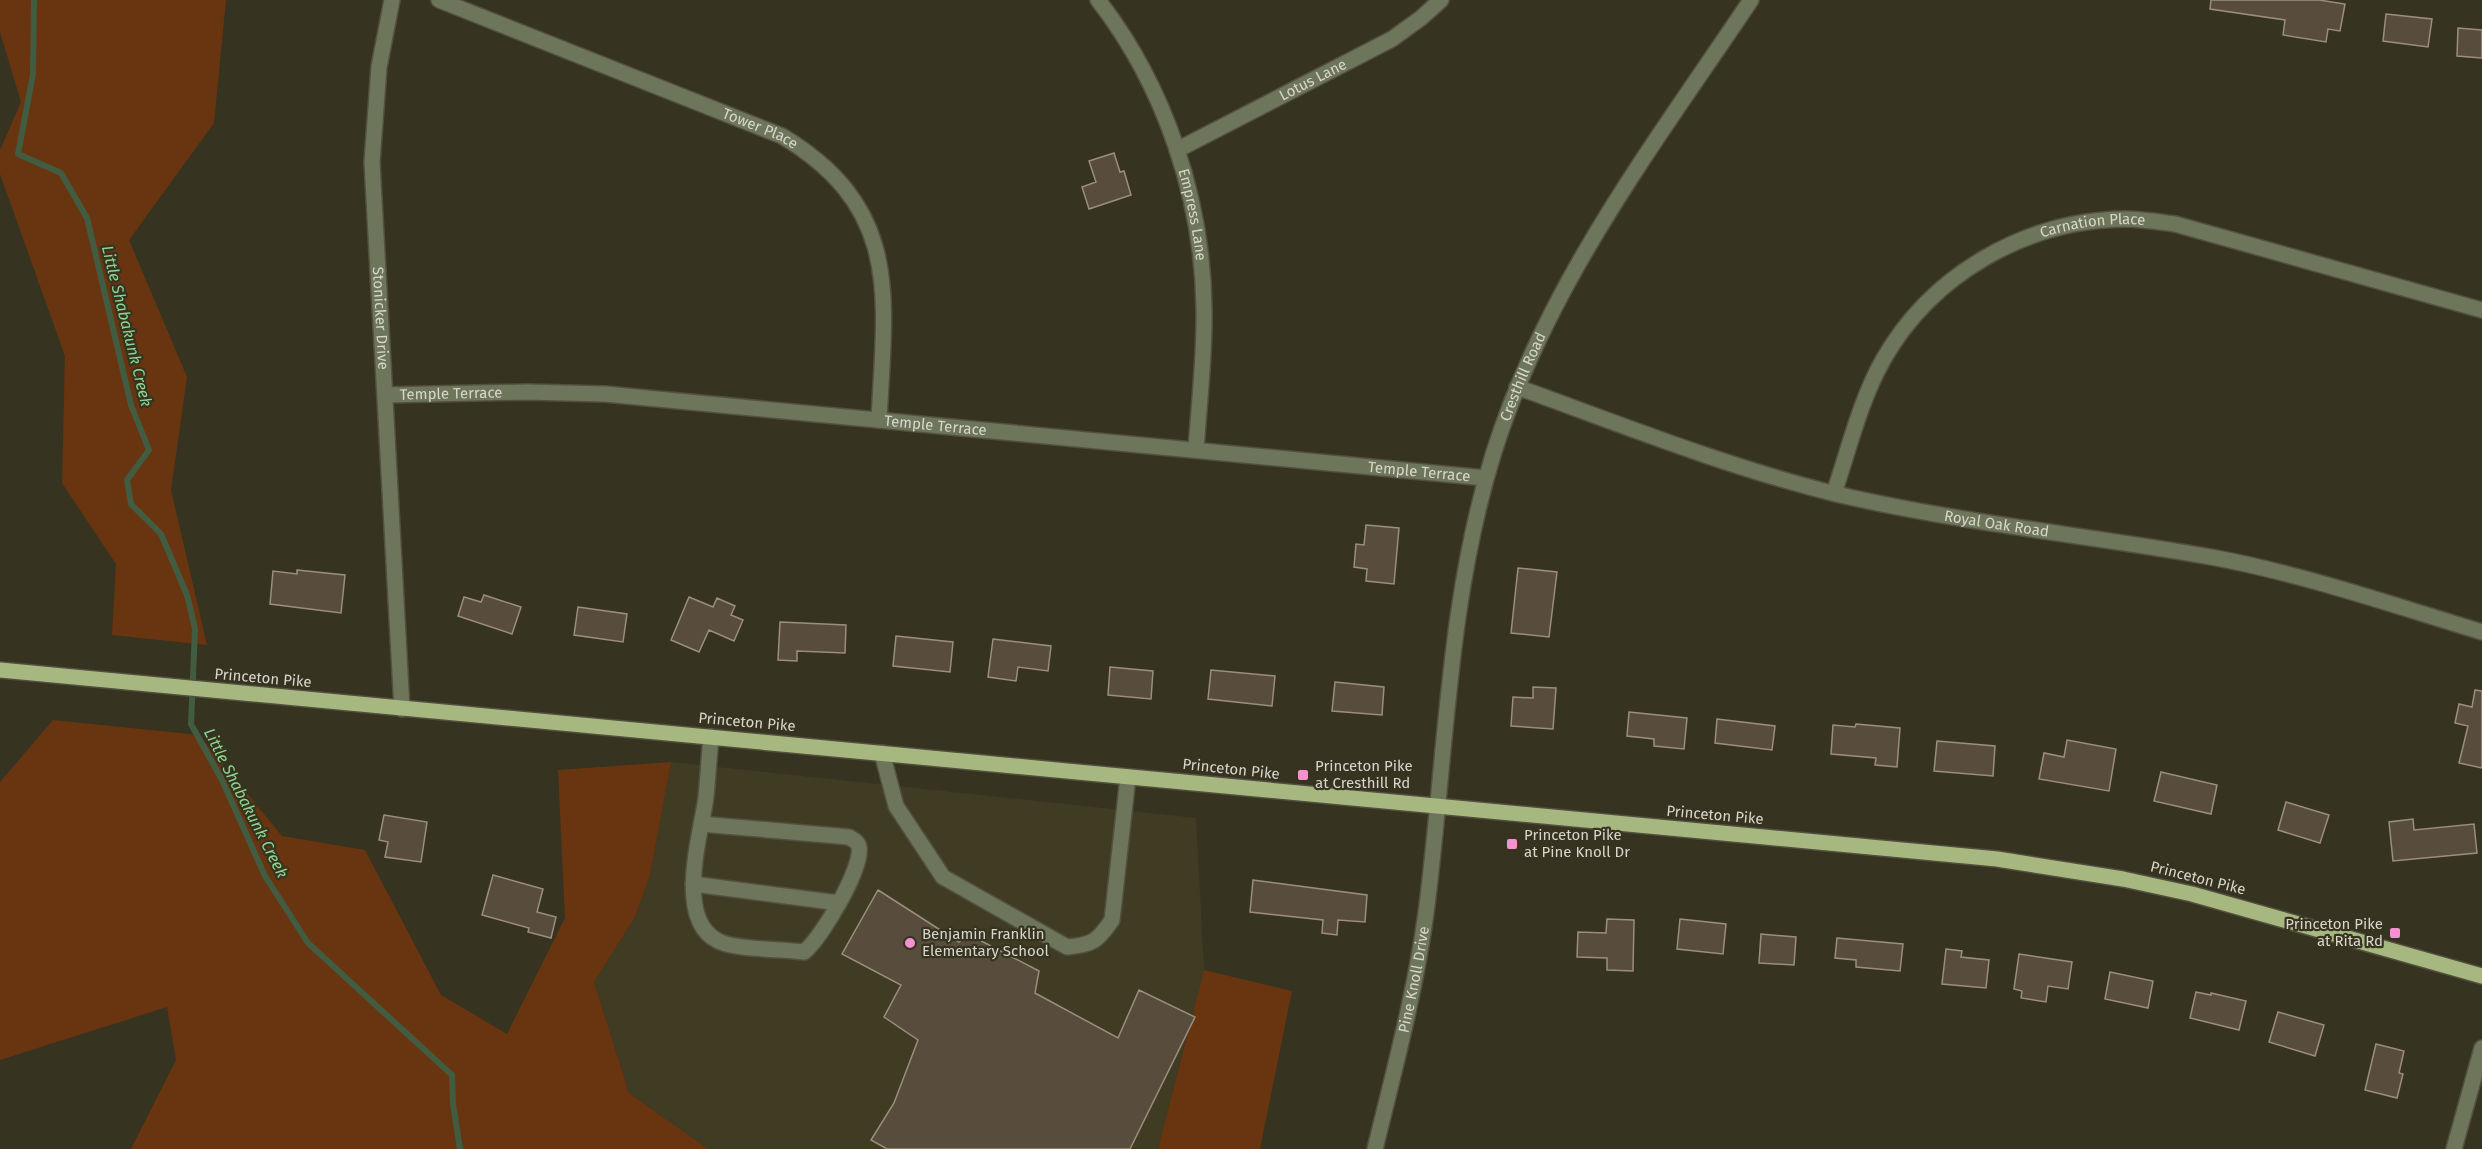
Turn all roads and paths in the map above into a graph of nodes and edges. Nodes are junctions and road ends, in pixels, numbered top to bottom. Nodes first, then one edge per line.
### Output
1 (392, 0) edge
2 (439, 0) edge
3 (1098, 0) edge
4 (1441, 0) edge
5 (1751, 0) edge
6 (1177, 150) junction
7 (2482, 310) edge
8 (1517, 387) junction
9 (385, 395) junction
10 (879, 420) junction
11 (1196, 450) junction
12 (1486, 478) junction
13 (1834, 493) junction
14 (2482, 632) edge
15 (0, 670) edge
16 (402, 709) junction
17 (711, 737) junction
18 (882, 753) junction
19 (1128, 777) junction
20 (1437, 807) junction
21 (701, 824) junction
22 (693, 884) junction
23 (839, 903) junction
24 (2482, 976) edge
25 (2482, 1048) edge
26 (1375, 1149) edge
27 (2454, 1149) edge

1 - 9 street, Stonicker Drive
2 - 10 street, Tower Place
3 - 6 street, Empress Lane
4 - 6 street, Lotus Lane
5 - 8 street, Cresthill Road
6 - 11 street, Empress Lane
7 - 13 street, Carnation Place
8 - 12 street, Cresthill Road
8 - 13 street, Royal Oak Road
9 - 10 street, Temple Terrace
9 - 16 street, Stonicker Drive
10 - 11 street, Temple Terrace
11 - 12 street, Temple Terrace
12 - 20 street, Cresthill Road
13 - 14 street, Royal Oak Road
15 - 16 main road, Princeton Pike
16 - 17 main road, Princeton Pike
17 - 18 main road, Princeton Pike
17 - 21 street
18 - 19 main road, Princeton Pike
18 - 19 street
19 - 20 main road, Princeton Pike
20 - 24 main road, Princeton Pike
20 - 26 street, Pine Knoll Drive
21 - 22 street
21 - 23 street
22 - 23 street
22 - 23 street
25 - 27 street

